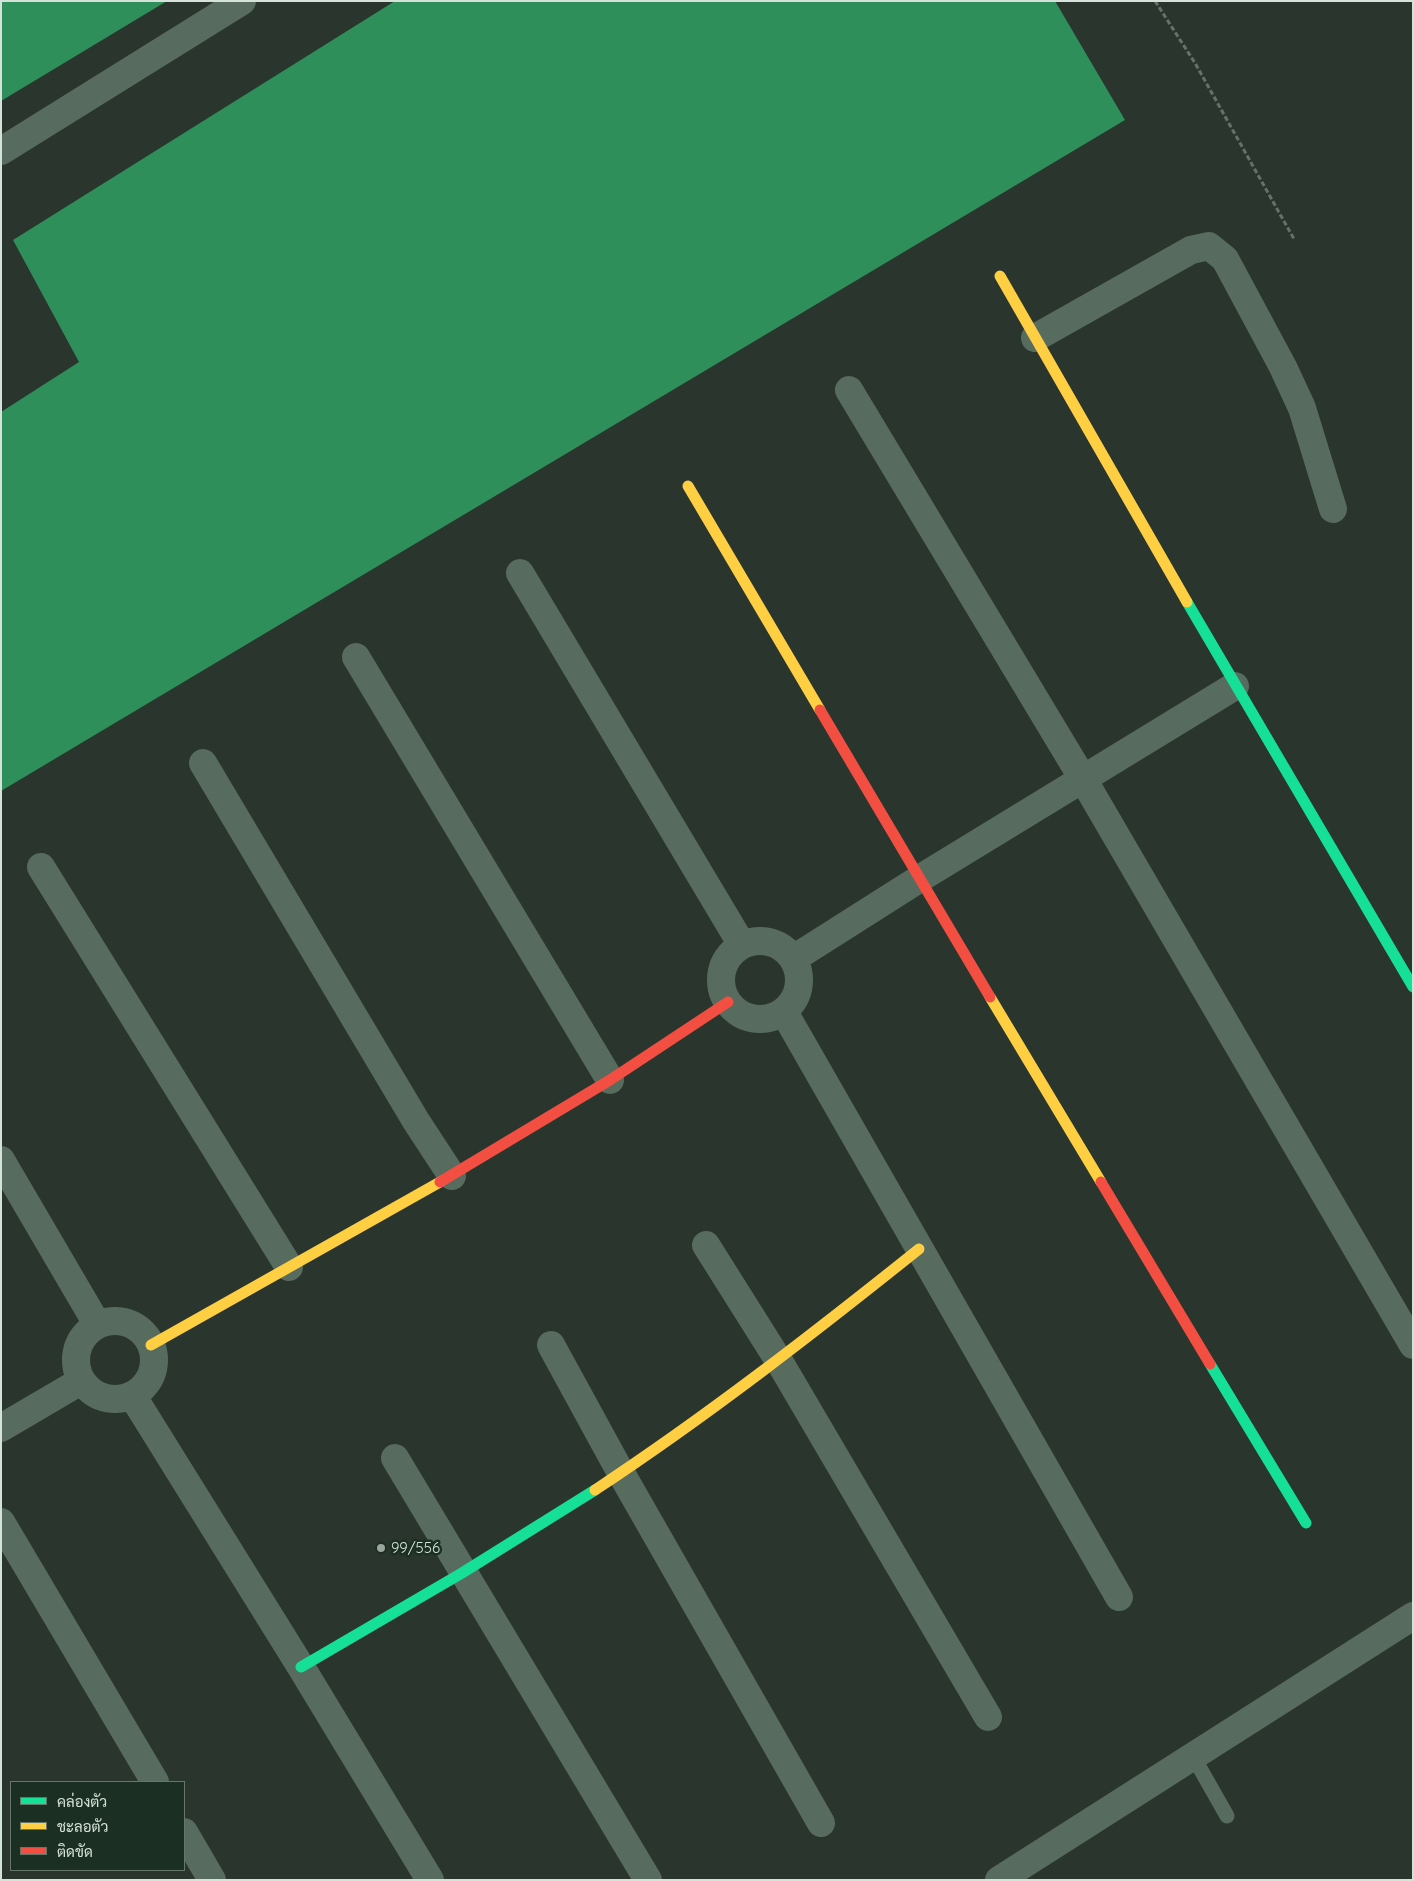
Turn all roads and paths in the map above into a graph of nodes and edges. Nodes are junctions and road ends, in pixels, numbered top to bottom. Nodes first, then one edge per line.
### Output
1 (242, 1) edge
2 (1155, 1) edge
3 (1, 151) edge
4 (1294, 239) dead end
5 (1000, 276) dead end
6 (1035, 338) junction
7 (849, 390) dead end
8 (688, 486) dead end
9 (1333, 509) dead end
10 (520, 573) dead end
11 (356, 657) dead end
12 (1235, 686) junction
13 (203, 763) dead end
14 (1083, 779) junction
15 (42, 867) dead end
16 (919, 879) junction
17 (742, 945) junction
18 (793, 959) junction
19 (1413, 986) edge
20 (728, 1002) junction
21 (784, 1012) junction
22 (610, 1080) junction
23 (1, 1160) edge
24 (452, 1176) junction
25 (706, 1245) dead end
26 (919, 1249) junction
27 (289, 1266) junction
28 (97, 1324) junction
29 (151, 1345) junction
30 (1413, 1345) edge
31 (551, 1346) dead end
32 (778, 1361) junction
33 (81, 1381) junction
34 (132, 1396) junction
35 (1, 1428) edge
36 (395, 1458) dead end
37 (621, 1473) junction
38 (1, 1522) edge
39 (1306, 1524) dead end
40 (464, 1574) junction
41 (1119, 1597) dead end
42 (1413, 1616) edge
43 (301, 1667) junction
44 (988, 1717) dead end
45 (1193, 1756) junction
46 (154, 1781) edge
47 (1227, 1816) dead end
48 (821, 1823) dead end
49 (185, 1834) edge
50 (212, 1880) edge
51 (430, 1880) edge
52 (648, 1880) edge
53 (999, 1880) edge

1 - 3 street
2 - 4 path
5 - 6 street
6 - 9 street
6 - 12 street
7 - 14 street
8 - 16 street
10 - 17 street
11 - 22 street
12 - 14 street
12 - 19 street
13 - 24 street
14 - 16 street
14 - 30 street
15 - 27 street
16 - 18 street
16 - 39 street
17 - 18 street
17 - 20 street
18 - 21 street
20 - 21 street
20 - 22 street
21 - 26 street
22 - 24 street
23 - 28 street
24 - 27 street
25 - 32 street
26 - 32 street
26 - 41 street
27 - 29 street
28 - 29 street
28 - 33 street
29 - 34 street
31 - 37 street
32 - 37 street
32 - 44 street
33 - 34 street
33 - 35 street
34 - 43 street
36 - 40 street
37 - 40 street
37 - 48 street
38 - 46 street
40 - 43 street
40 - 52 street
42 - 45 street
43 - 51 street
45 - 47 lane
45 - 53 street
49 - 50 street

